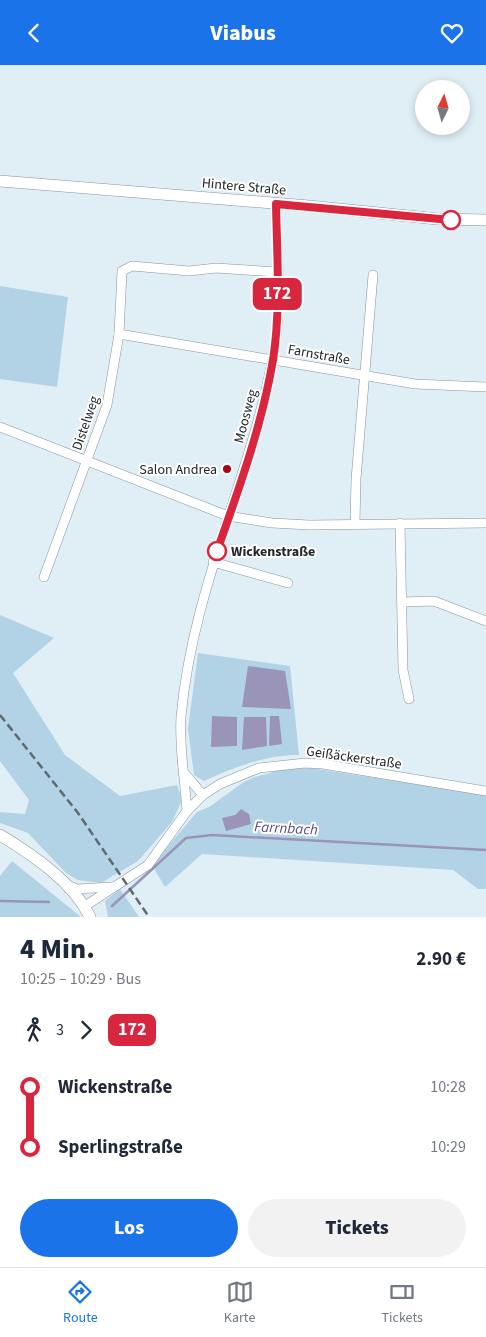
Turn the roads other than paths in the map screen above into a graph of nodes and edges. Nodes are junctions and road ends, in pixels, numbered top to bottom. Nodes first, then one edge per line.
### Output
1 (0, 181) edge
2 (276, 204) junction
3 (486, 220) edge
4 (277, 272) junction
5 (373, 275) dead end
6 (119, 334) junction
7 (273, 360) junction
8 (365, 376) junction
9 (486, 387) edge
10 (0, 427) edge
11 (87, 460) junction
12 (228, 516) junction
13 (355, 523) junction
14 (400, 523) junction
15 (486, 523) edge
16 (213, 562) junction
17 (44, 577) dead end
18 (288, 583) dead end
19 (403, 602) junction
20 (486, 621) edge
21 (409, 699) dead end
22 (185, 774) junction
23 (486, 791) edge
24 (203, 795) junction
25 (187, 811) junction
26 (0, 835) edge
27 (63, 883) junction
28 (115, 886) junction
29 (87, 912) edge

1 - 2 street, Hintere Straße
2 - 3 street, Hintere Straße
2 - 4 street, Moosweg
4 - 6 street, Distelweg
4 - 7 street, Moosweg
5 - 8 street
6 - 7 street, Farnstraße
6 - 11 street, Distelweg
7 - 8 street, Farnstraße
7 - 12 street, Moosweg
8 - 9 street, Farnstraße
8 - 13 street
10 - 11 street
11 - 12 street
11 - 17 street, Distelweg
12 - 13 street
12 - 16 street, Moosweg
13 - 14 street
14 - 15 street
14 - 19 street
16 - 18 street
16 - 22 street, Moosweg
19 - 20 street
19 - 21 street
22 - 24 street
22 - 25 street, Moosweg
23 - 24 street, Geißäckerstraße
24 - 25 street, Geißäckerstraße
25 - 28 street, Geißäckerstraße
26 - 27 street
27 - 28 street, Geißäckerstraße
27 - 29 street
28 - 29 street, Geißäckerstraße

